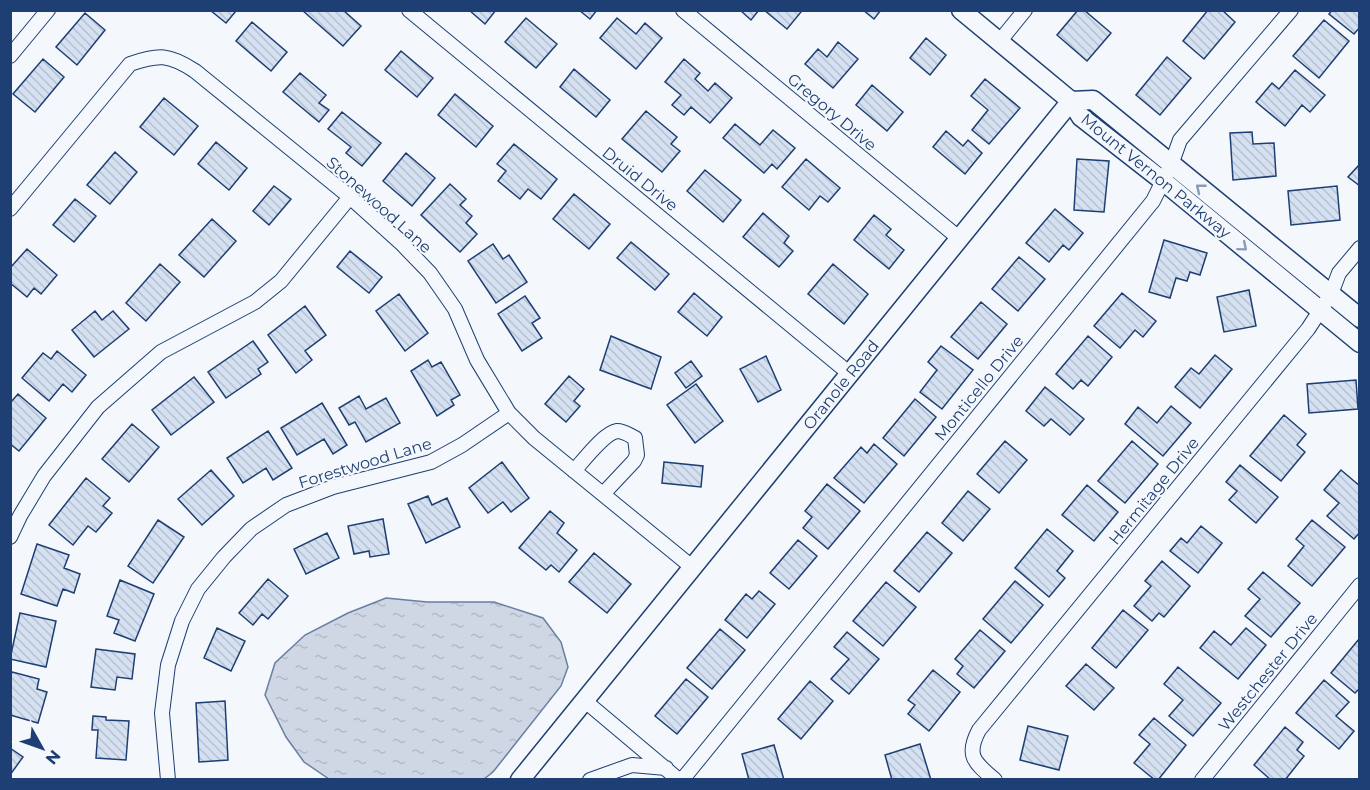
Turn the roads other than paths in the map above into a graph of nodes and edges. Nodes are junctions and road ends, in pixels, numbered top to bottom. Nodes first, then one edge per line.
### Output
1 (48, 10) edge
2 (409, 10) edge
3 (683, 10) edge
4 (961, 10) edge
5 (1025, 10) edge
6 (1291, 10) edge
7 (999, 42) junction
8 (10, 56) edge
9 (1071, 101) junction
10 (1167, 173) junction
11 (350, 197) junction
12 (10, 209) edge
13 (960, 239) junction
14 (1359, 248) edge
15 (1331, 294) junction
16 (1320, 311) junction
17 (1359, 318) edge
18 (1359, 343) edge
19 (850, 374) junction
20 (509, 413) junction
21 (574, 471) junction
22 (603, 494) junction
23 (10, 537) edge
24 (692, 567) junction
25 (1359, 585) edge
26 (585, 701) junction
27 (666, 768) junction
28 (168, 780) edge
29 (520, 780) edge
30 (590, 780) edge
31 (680, 780) edge
32 (995, 780) edge
33 (1202, 780) edge

1 - 8 street
2 - 19 street, Druid Drive
3 - 13 street, Gregory Drive
4 - 7 street
5 - 7 street
6 - 10 street, Monticello Drive
7 - 9 street
9 - 10 street, Mount Vernon Parkway
9 - 13 street, Oranole Road
15 -> 10 street, Mount Vernon Parkway
10 -> 16 street, Mount Vernon Parkway
10 - 31 street, Monticello Drive
11 - 12 street, Stonewood Lane
11 - 20 street, Stonewood Lane
11 - 23 street
13 - 19 street, Oranole Road
14 - 15 street, Hermitage Drive
15 - 16 street, Hermitage Drive
15 - 17 street, Mount Vernon Parkway
16 - 18 street, Mount Vernon Parkway
16 - 32 street, Hermitage Drive
19 - 24 street, Oranole Road
20 - 21 street, Stonewood Lane
20 - 28 street, Forestwood Lane
21 - 22 street, Stonewood Lane
21 - 22 street
22 - 24 street, Stonewood Lane
24 - 26 street, Oranole Road
25 - 33 street, Westchester Drive
26 - 27 street
26 - 29 street, Oranole Road
27 - 30 street
27 - 31 street

